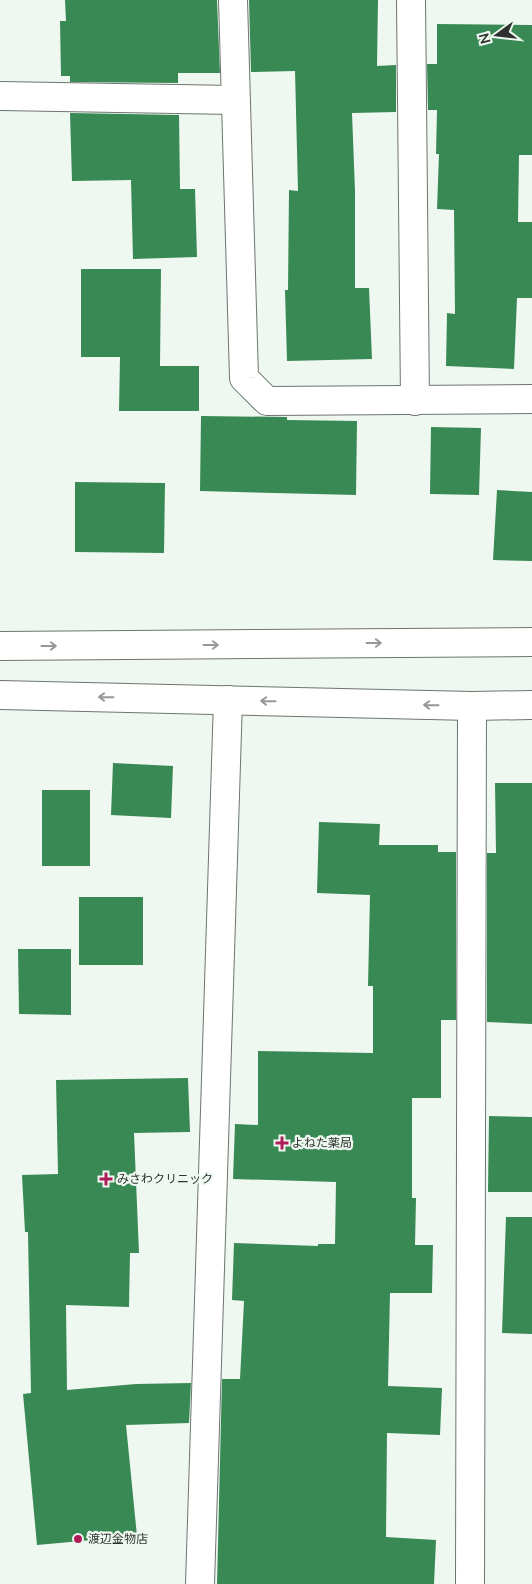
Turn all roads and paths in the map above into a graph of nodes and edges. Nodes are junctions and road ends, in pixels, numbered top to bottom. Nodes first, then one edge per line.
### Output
1 (233, 0) edge
2 (412, 0) edge
3 (0, 96) edge
4 (235, 100) junction
5 (532, 399) edge
6 (415, 401) junction
7 (532, 642) edge
8 (0, 646) edge
9 (0, 695) edge
10 (228, 700) junction
11 (472, 706) junction
12 (532, 706) edge
13 (200, 1584) edge
14 (470, 1584) edge

1 - 4 street
2 - 6 street
3 - 4 street
4 - 6 street
5 - 6 street
8 -> 7 street
10 -> 9 street
11 -> 10 street
10 - 13 street
11 - 12 street
11 - 14 street

